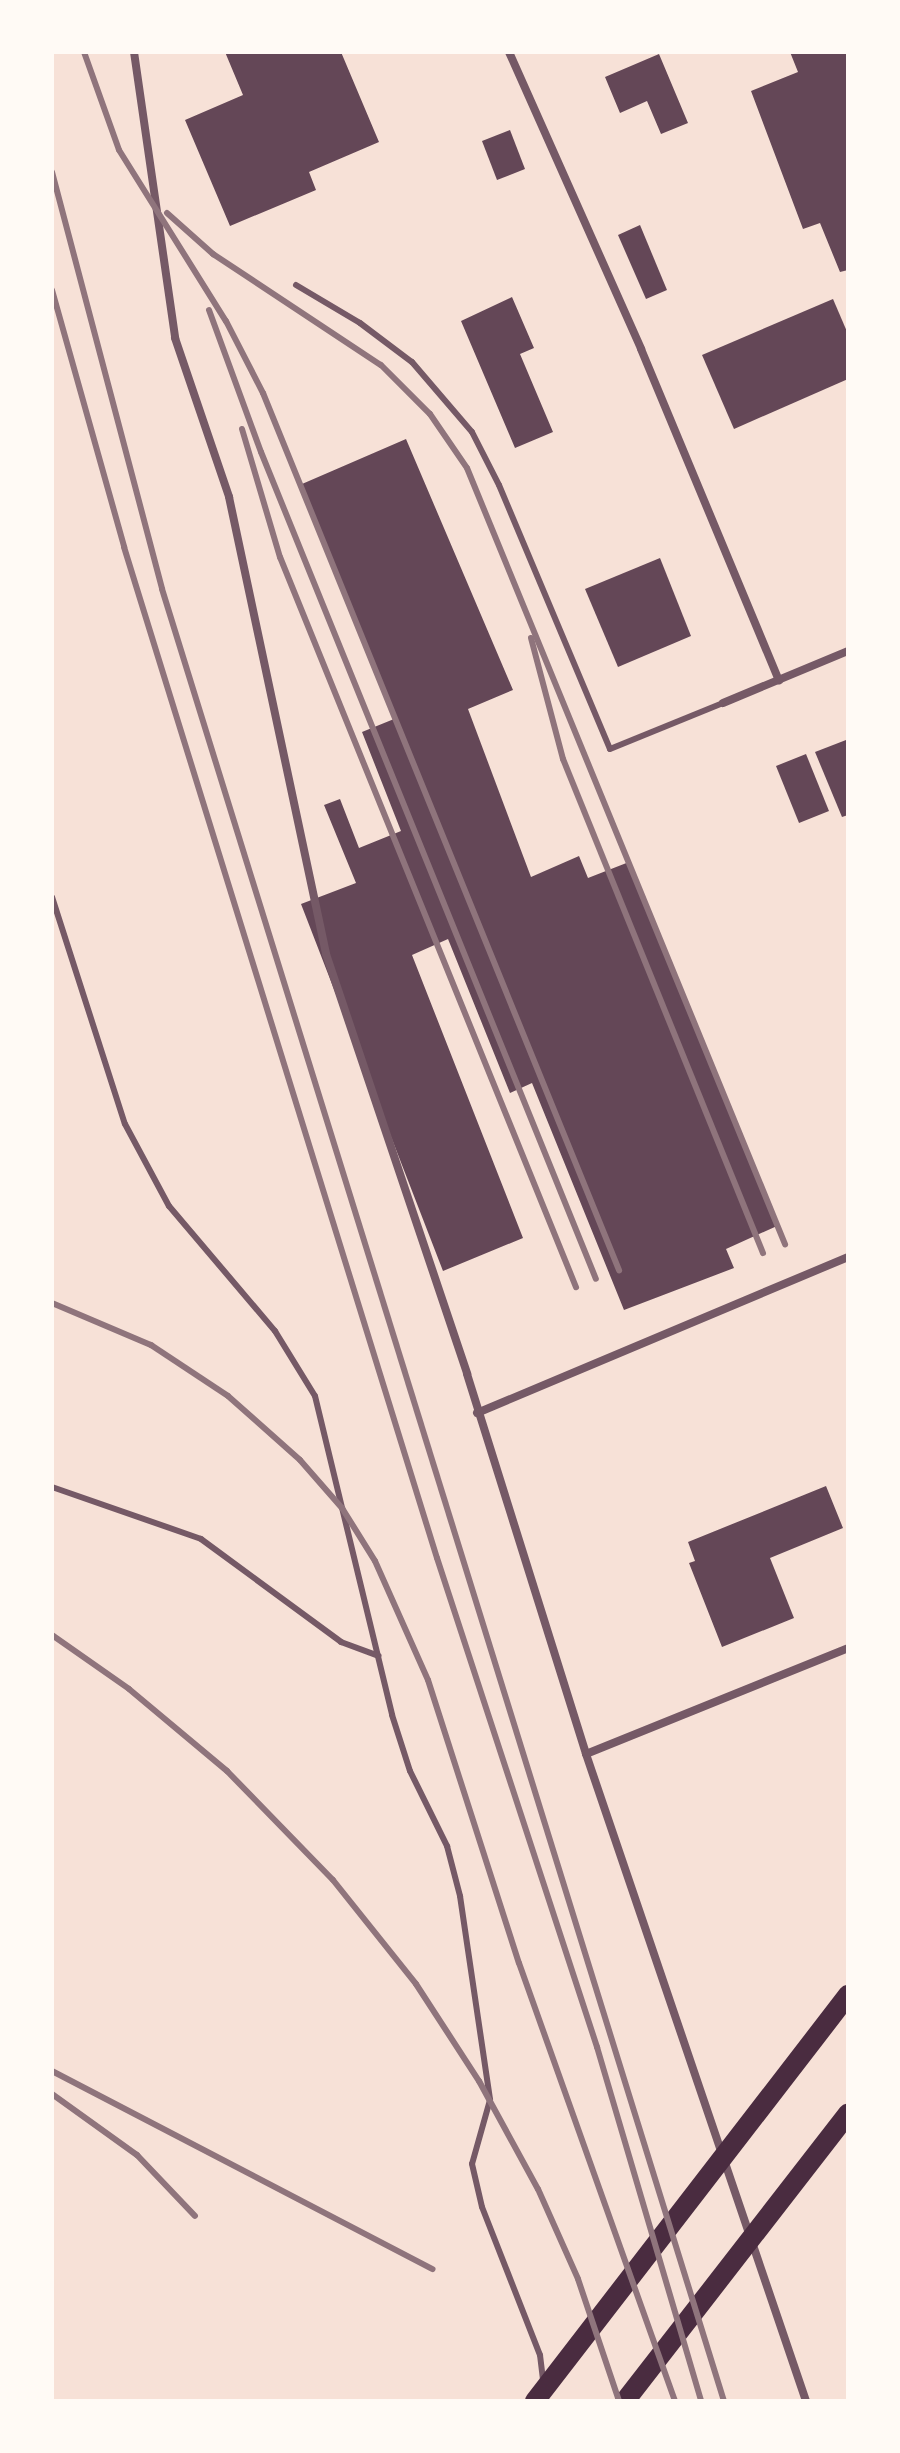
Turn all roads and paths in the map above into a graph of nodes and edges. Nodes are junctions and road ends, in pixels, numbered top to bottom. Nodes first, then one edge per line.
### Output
1 (134, 52) edge
2 (509, 52) edge
3 (296, 285) dead end
4 (848, 651) edge
5 (779, 680) junction
6 (723, 703) joint
7 (52, 897) edge
8 (61, 932) junction
9 (52, 937) edge
10 (848, 1257) edge
11 (477, 1413) junction
12 (52, 1487) edge
13 (848, 1648) edge
14 (379, 1656) junction
15 (586, 1754) junction
16 (848, 1995) edge
17 (848, 2113) edge
18 (535, 2401) edge
19 (545, 2401) edge
20 (625, 2401) edge
21 (806, 2401) edge

1 - 11 street
2 - 5 street
3 - 6 lane
4 - 5 street
5 - 6 street
7 - 8 lane
8 - 9 lane
8 - 14 lane
10 - 11 street
11 - 15 street
12 - 14 lane
13 - 15 street
14 - 19 lane
15 - 21 street
16 - 18 main road
17 - 20 main road

